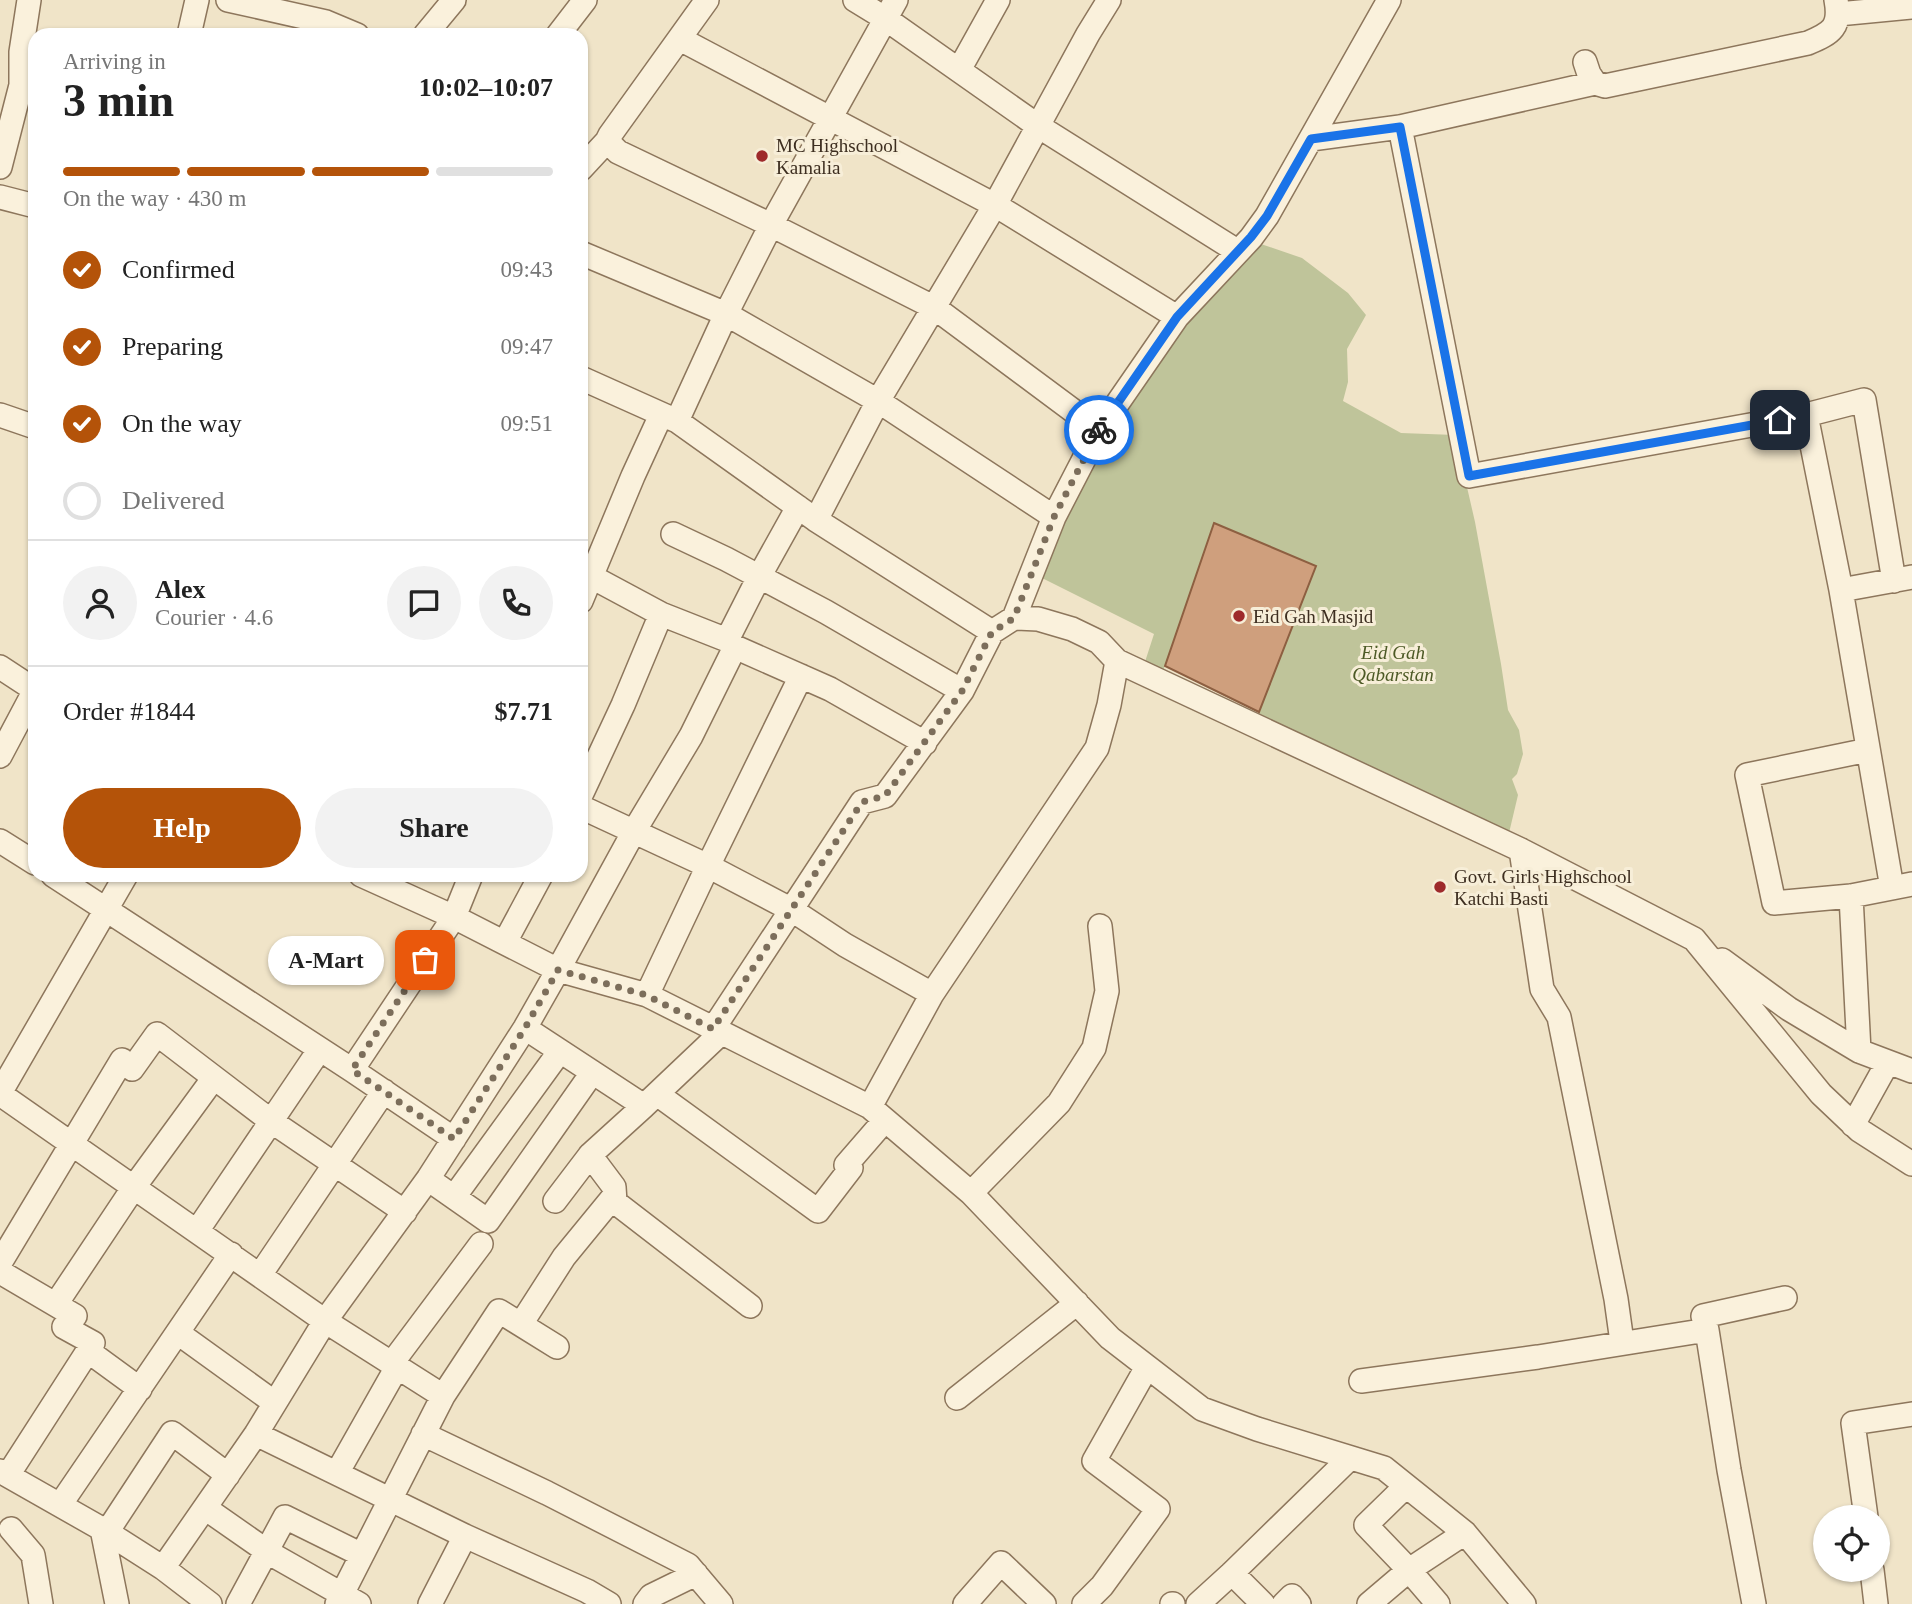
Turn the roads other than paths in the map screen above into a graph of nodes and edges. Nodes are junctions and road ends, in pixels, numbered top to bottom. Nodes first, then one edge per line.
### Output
1 (29, 0) edge
2 (197, 0) edge
3 (228, 0) edge
4 (454, 0) edge
5 (585, 0) edge
6 (707, 0) edge
7 (855, 0) edge
8 (998, 0) edge
9 (1109, 0) edge
10 (1389, 0) edge
11 (1837, 7) edge
12 (1912, 7) edge
13 (891, 9) edge
14 (191, 28) edge
15 (340, 28) edge
16 (431, 28) edge
17 (563, 28) edge
18 (680, 38) junction
19 (1585, 62) dead end
20 (959, 70) junction
21 (1595, 83) junction
22 (831, 117) junction
23 (1038, 126) junction
24 (1400, 127) junction
25 (1311, 139) junction
26 (607, 141) junction
27 (588, 161) edge
28 (0, 167) edge
29 (0, 197) edge
30 (28, 204) edge
31 (995, 205) junction
32 (771, 225) junction
33 (1237, 251) junction
34 (588, 256) edge
35 (935, 308) junction
36 (726, 314) junction
37 (1177, 317) junction
38 (588, 381) edge
39 (878, 401) junction
40 (0, 415) edge
41 (1806, 415) junction
42 (669, 418) junction
43 (28, 425) edge
44 (1099, 430) junction
45 (807, 514) junction
46 (1054, 517) junction
47 (673, 534) dead end
48 (759, 577) junction
49 (592, 578) junction
50 (1903, 579) edge
51 (588, 586) edge
52 (1841, 590) junction
53 (661, 614) junction
54 (1014, 618) junction
55 (992, 632) junction
56 (731, 643) junction
57 (1117, 661) junction
58 (0, 667) edge
59 (801, 676) junction
60 (28, 685) edge
61 (962, 691) junction
62 (28, 703) edge
63 (925, 743) junction
64 (1868, 750) junction
65 (0, 756) edge
66 (588, 780) edge
67 (588, 810) edge
68 (633, 833) junction
69 (0, 841) edge
70 (1521, 850) junction
71 (28, 859) edge
72 (708, 866) junction
73 (64, 882) edge
74 (122, 882) edge
75 (377, 882) edge
76 (468, 882) edge
77 (537, 882) edge
78 (1902, 886) edge
79 (1851, 896) junction
80 (107, 910) junction
81 (792, 910) junction
82 (454, 917) junction
83 (1100, 926) dead end
84 (1694, 939) junction
85 (505, 942) junction
86 (558, 970) junction
87 (932, 993) junction
88 (646, 995) junction
89 (525, 1028) junction
90 (718, 1031) junction
91 (320, 1049) junction
92 (560, 1051) junction
93 (1859, 1051) junction
94 (1888, 1062) junction
95 (352, 1070) junction
96 (1912, 1071) edge
97 (592, 1073) junction
98 (214, 1079) junction
99 (384, 1091) junction
100 (0, 1094) edge
101 (650, 1100) junction
102 (878, 1114) junction
103 (271, 1121) junction
104 (1853, 1125) junction
105 (454, 1139) junction
106 (72, 1143) junction
107 (590, 1155) junction
108 (1912, 1164) edge
109 (335, 1165) junction
110 (428, 1179) junction
111 (134, 1186) junction
112 (971, 1193) junction
113 (614, 1196) junction
114 (454, 1197) junction
115 (555, 1201) dead end
116 (404, 1212) junction
117 (197, 1231) junction
118 (481, 1244) dead end
119 (231, 1254) junction
120 (0, 1263) edge
121 (0, 1272) edge
122 (260, 1275) junction
123 (1784, 1298) dead end
124 (1077, 1303) junction
125 (57, 1304) junction
126 (750, 1306) dead end
127 (325, 1321) junction
128 (521, 1324) junction
129 (1707, 1330) junction
130 (178, 1333) junction
131 (1622, 1342) junction
132 (557, 1347) dead end
133 (88, 1351) junction
134 (395, 1365) junction
135 (1147, 1367) junction
136 (1361, 1381) dead end
137 (140, 1389) junction
138 (443, 1396) junction
139 (957, 1398) dead end
140 (275, 1403) junction
141 (1912, 1414) edge
142 (256, 1434) junction
143 (423, 1434) junction
144 (1350, 1458) junction
145 (4, 1473) edge
146 (337, 1473) junction
147 (228, 1475) junction
148 (1406, 1486) junction
149 (389, 1499) junction
150 (60, 1505) junction
151 (1864, 1505) edge
152 (205, 1508) junction
153 (11, 1529) dead end
154 (105, 1531) junction
155 (1465, 1534) junction
156 (465, 1536) junction
157 (267, 1550) junction
158 (362, 1555) junction
159 (163, 1568) junction
160 (1409, 1570) junction
161 (1232, 1573) junction
162 (696, 1574) junction
163 (1874, 1582) edge
164 (1098, 1600) edge
165 (346, 1601) edge
166 (41, 1604) edge
167 (117, 1604) edge
168 (210, 1604) edge
169 (238, 1604) edge
170 (430, 1604) edge
171 (609, 1604) edge
172 (645, 1604) edge
173 (721, 1604) edge
174 (965, 1604) edge
175 (1044, 1604) edge
176 (1198, 1604) edge
177 (1263, 1604) edge
178 (1284, 1604) edge
179 (1299, 1604) edge
180 (1369, 1604) edge
181 (1438, 1604) edge
182 (1524, 1604) edge
183 (1754, 1604) edge
184 (1877, 1604) edge

1 - 28 street
2 - 14 street
3 - 15 street
4 - 16 street
5 - 17 street
6 - 18 street
7 - 13 street
8 - 20 street
9 - 23 street
10 - 25 street
11 - 12 street
11 - 21 street
13 - 20 street
13 - 22 street
18 - 22 street
18 - 26 street
19 - 21 street
20 - 23 street
21 - 24 street
22 - 31 street
22 - 32 street
23 - 31 street
23 - 33 street
24 - 25 street
24 - 41 street
25 - 33 street
26 - 27 street
26 - 32 street
29 - 30 street
31 - 35 street
31 - 37 street
32 - 35 street
32 - 36 street
33 - 37 street
34 - 36 street
35 - 39 street
35 - 44 street
36 - 39 street
36 - 42 street
37 - 44 street
38 - 42 street
39 - 45 street
39 - 46 street
40 - 43 street
41 - 50 street
41 - 52 street
42 - 45 street
42 - 49 street
44 - 46 street
45 - 48 street
45 - 55 street
46 - 54 street
47 - 48 street
48 - 56 street
48 - 61 street
49 - 51 street
49 - 53 street
50 - 52 street
52 - 64 street
53 - 56 street
53 - 66 street
54 - 55 street
54 - 57 street
55 - 61 street
56 - 59 street
56 - 68 street
57 - 70 street
57 - 87 street
58 - 60 street
59 - 63 street
59 - 72 street
61 - 63 street
62 - 65 street
63 - 81 street
64 - 78 street
64 - 79 street
67 - 68 street
68 - 72 street
68 - 86 street
69 - 71 street
70 - 84 street
70 - 131 street
72 - 81 street
72 - 88 street
73 - 80 street
74 - 80 street
75 - 82 street
76 - 82 street
77 - 85 street
78 - 79 street
79 - 93 street
80 - 91 street
80 - 100 street
81 - 87 street
81 - 90 street
82 - 85 street
82 - 95 street
83 - 112 street
84 - 93 street
84 - 104 street
85 - 86 street
86 - 88 street
86 - 89 street
87 - 102 street
88 - 90 street
89 - 92 street
89 - 105 street
90 - 101 street
90 - 102 street
91 - 95 street
91 - 103 street
92 - 97 street
92 - 114 street
93 - 94 street
94 - 96 street
94 - 104 street
95 - 99 street
97 - 101 street
97 - 114 street
98 - 103 street
98 - 106 street
98 - 111 street
99 - 105 street
99 - 109 street
100 - 106 street
101 - 102 street
101 - 107 street
102 - 112 street
103 - 109 street
103 - 117 street
104 - 108 street
105 - 110 street
106 - 111 street
106 - 120 street
107 - 113 street
107 - 115 street
109 - 116 street
109 - 122 street
110 - 114 street
110 - 116 street
111 - 117 street
111 - 125 street
112 - 124 street
113 - 126 street
113 - 128 street
116 - 127 street
117 - 119 street
118 - 134 street
119 - 122 street
119 - 130 street
121 - 125 street
122 - 127 street
123 - 129 street
124 - 135 street
124 - 139 street
125 - 133 street
127 - 134 street
127 - 140 street
128 - 132 street
128 - 138 street
129 - 131 street
129 - 183 street
130 - 137 street
130 - 140 street
131 - 136 street
133 - 137 street
133 - 145 street
134 - 138 street
134 - 146 street
135 - 144 street
135 - 164 street
137 - 150 street
138 - 143 street
140 - 142 street
141 - 151 street
142 - 146 street
142 - 147 street
143 - 149 street
143 - 162 street
144 - 148 street
144 - 161 street
145 - 150 street
146 - 149 street
147 - 152 street
147 - 154 street
148 - 155 street
148 - 160 street
149 - 156 street
149 - 158 street
150 - 154 street
152 - 157 street
152 - 159 street
153 - 166 street
154 - 159 street
154 - 167 street
155 - 160 street
155 - 182 street
156 - 170 street
156 - 171 street
157 - 158 street
157 - 165 street
157 - 169 street
158 - 165 street
159 - 168 street
160 - 180 street
160 - 181 street
161 - 176 street
161 - 177 street
162 - 172 street
162 - 173 street
163 - 184 street
174 - 175 street
178 - 179 street

